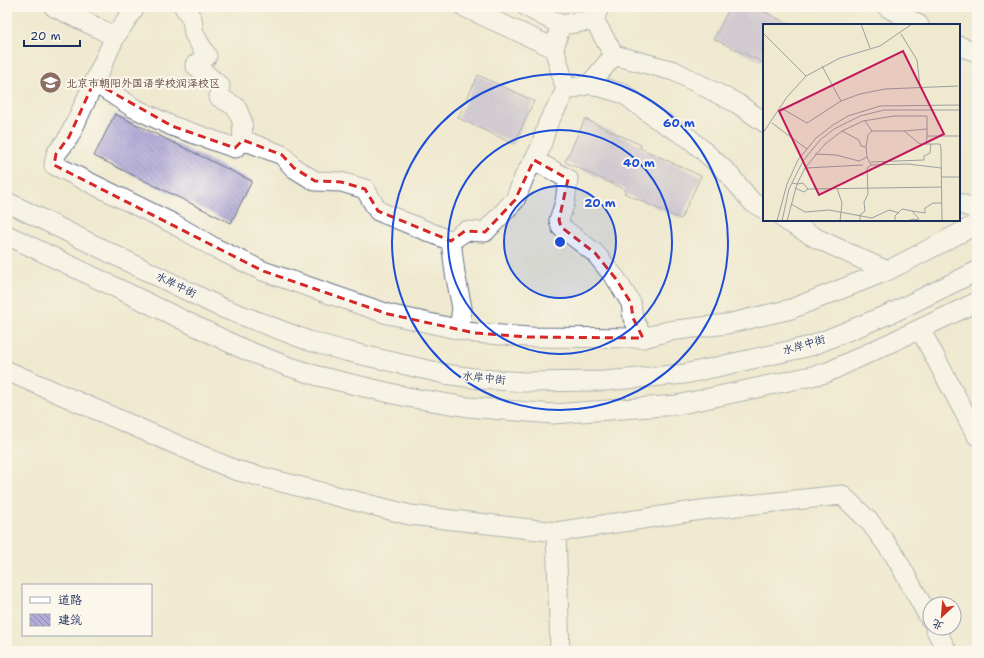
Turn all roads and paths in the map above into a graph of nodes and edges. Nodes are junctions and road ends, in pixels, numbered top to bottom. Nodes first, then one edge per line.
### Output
1 (54, 7) edge
2 (135, 7) edge
3 (184, 7) edge
4 (464, 7) edge
5 (527, 7) edge
6 (887, 7) edge
7 (597, 14) edge
8 (917, 24) edge
9 (562, 25) junction
10 (115, 37) junction
11 (960, 46) edge
12 (554, 48) junction
13 (977, 52) edge
14 (614, 55) junction
15 (94, 82) junction
16 (590, 84) junction
17 (566, 90) junction
18 (763, 121) edge
19 (242, 140) junction
20 (534, 160) junction
21 (7, 202) edge
22 (960, 203) edge
23 (763, 208) edge
24 (977, 210) edge
25 (786, 221) edge
26 (977, 224) edge
27 (7, 235) edge
28 (451, 242) junction
29 (887, 271) junction
30 (977, 271) edge
31 (977, 302) edge
32 (459, 329) junction
33 (920, 329) junction
34 (643, 338) junction
35 (7, 371) edge
36 (977, 436) edge
37 (556, 532) junction
38 (922, 605) edge
39 (939, 636) edge
40 (560, 651) edge
41 (947, 651) edge

1 - 10 street
2 - 10 street
3 - 19 street
4 - 12 street
5 - 9 street
6 - 8 street
7 - 9 street
7 - 14 street
9 - 12 street
10 - 15 street
11 - 13 street
12 - 17 street
14 - 16 street
14 - 18 street
15 - 19 street
15 - 32 street
16 - 17 street
16 - 23 street
17 - 20 street
19 - 28 street
20 - 28 street
20 - 34 street
21 - 30 street, 水岸中街
22 - 24 street
25 - 29 street
26 - 29 street
27 - 33 street
28 - 32 street
29 - 34 street
31 - 33 street
32 - 34 street
33 - 36 street
35 - 37 street
37 - 38 street
37 - 40 street
39 - 41 street

